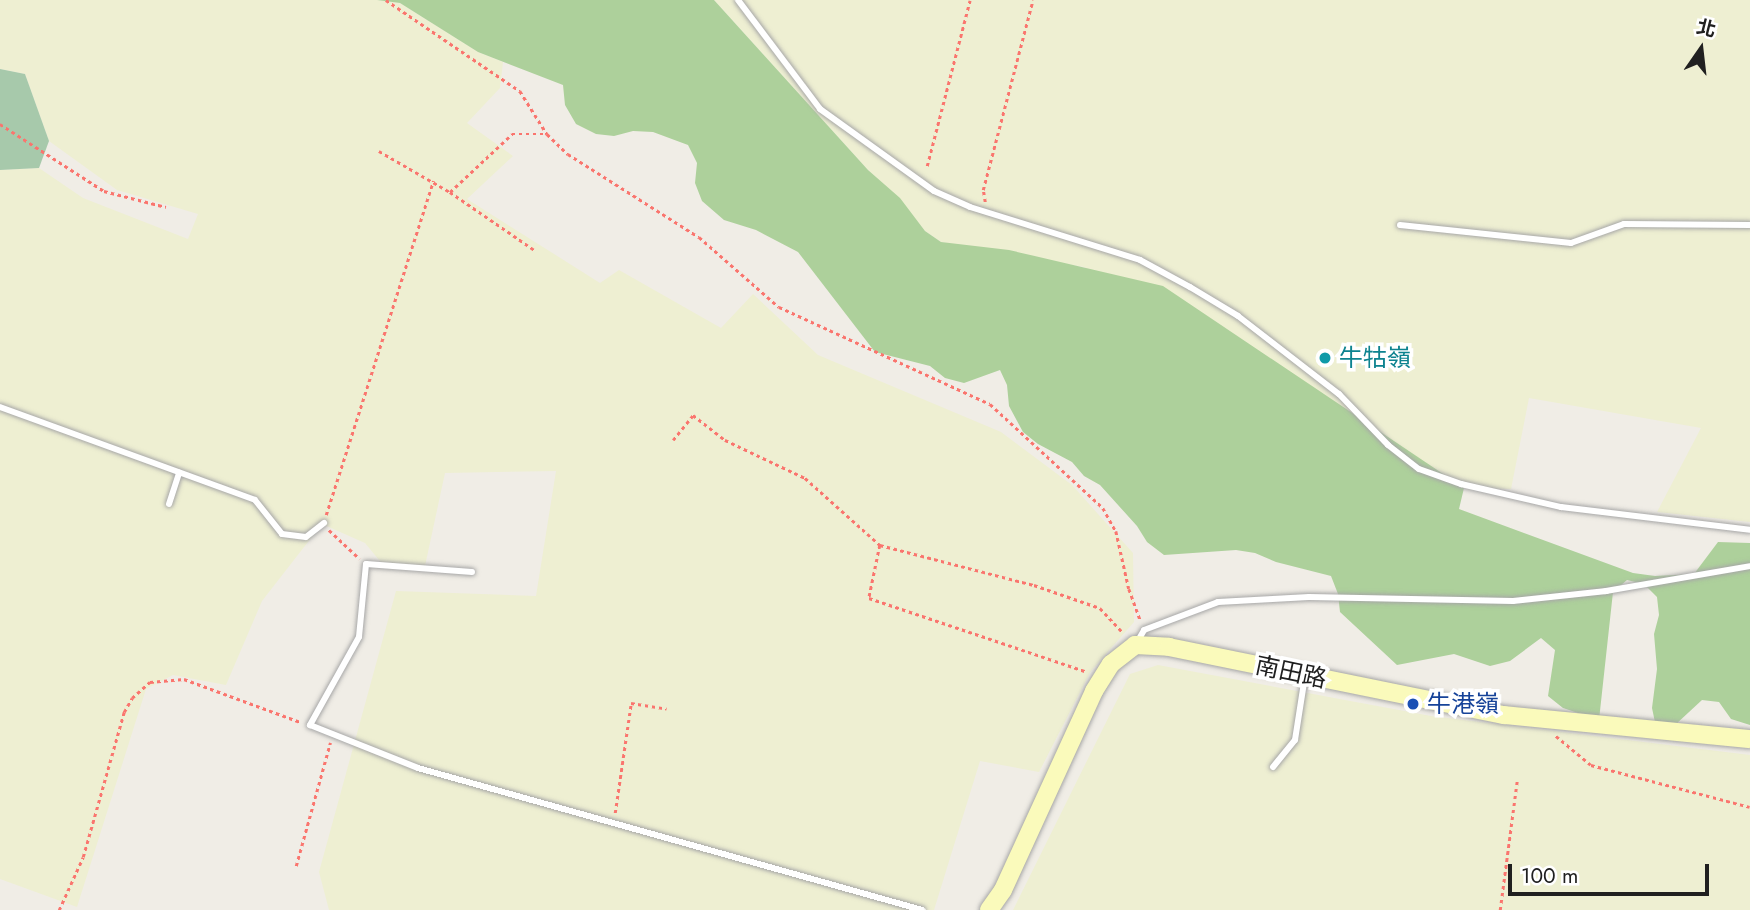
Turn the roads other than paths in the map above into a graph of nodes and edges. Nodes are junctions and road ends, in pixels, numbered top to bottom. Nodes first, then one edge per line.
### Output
1 (738, 0) edge
2 (1400, 225) dead end
3 (1750, 225) edge
4 (0, 407) edge
5 (179, 474) junction
6 (169, 504) dead end
7 (324, 523) road end
8 (1750, 530) edge
9 (1750, 566) edge
10 (472, 572) dead end
11 (1140, 638) junction
12 (1305, 675) junction
13 (1750, 740) edge
14 (1273, 767) dead end
15 (922, 910) edge
16 (989, 910) edge

1 - 8 lane
2 - 3 lane
4 - 5 lane
5 - 6 lane
5 - 7 lane
9 - 11 lane
10 - 15 lane
11 - 12 main road, 南田路
11 - 16 main road
12 - 13 main road, 南田路
12 - 14 lane

